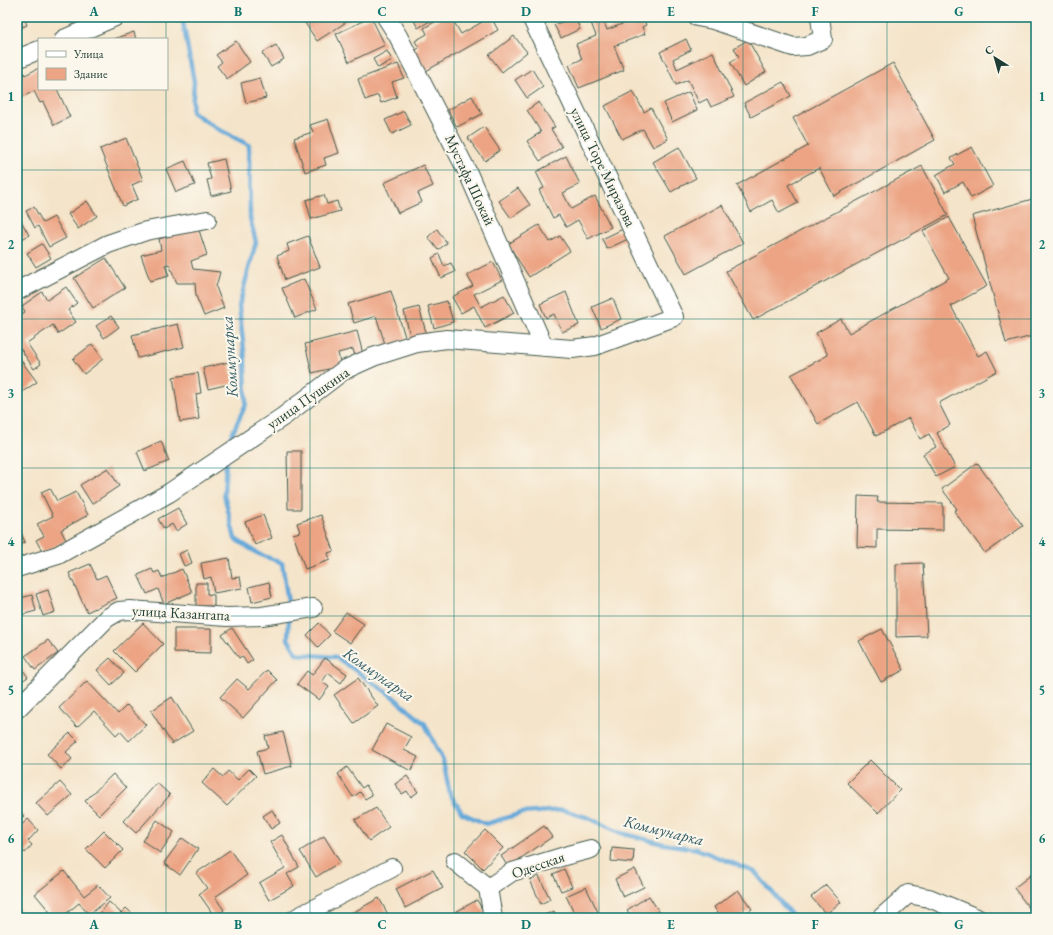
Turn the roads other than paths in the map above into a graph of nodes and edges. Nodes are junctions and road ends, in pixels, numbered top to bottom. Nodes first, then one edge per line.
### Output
1 (115, 17) edge
2 (386, 17) edge
3 (531, 17) edge
4 (697, 17) edge
5 (820, 17) edge
6 (66, 38) edge
7 (38, 50) edge
8 (17, 59) edge
9 (207, 220) dead end
10 (17, 291) edge
11 (674, 317) joint
12 (544, 347) junction
13 (17, 568) edge
14 (298, 610) dead end
15 (17, 709) edge
16 (591, 850) dead end
17 (455, 861) dead end
18 (392, 868) dead end
19 (488, 888) junction
20 (296, 918) edge
21 (493, 918) edge
22 (881, 918) edge
23 (977, 918) edge

1 - 6 street
2 - 12 street, Мустафа Шокай
3 - 11 street, улица Торе Миразова
4 - 5 street
7 - 8 street
9 - 10 street
11 - 12 street, улица Пушкина
12 - 13 street, улица Пушкина
14 - 15 street, улица Казангапа
16 - 19 street, Одесская
17 - 19 street
18 - 20 street
19 - 21 street
22 - 23 street

